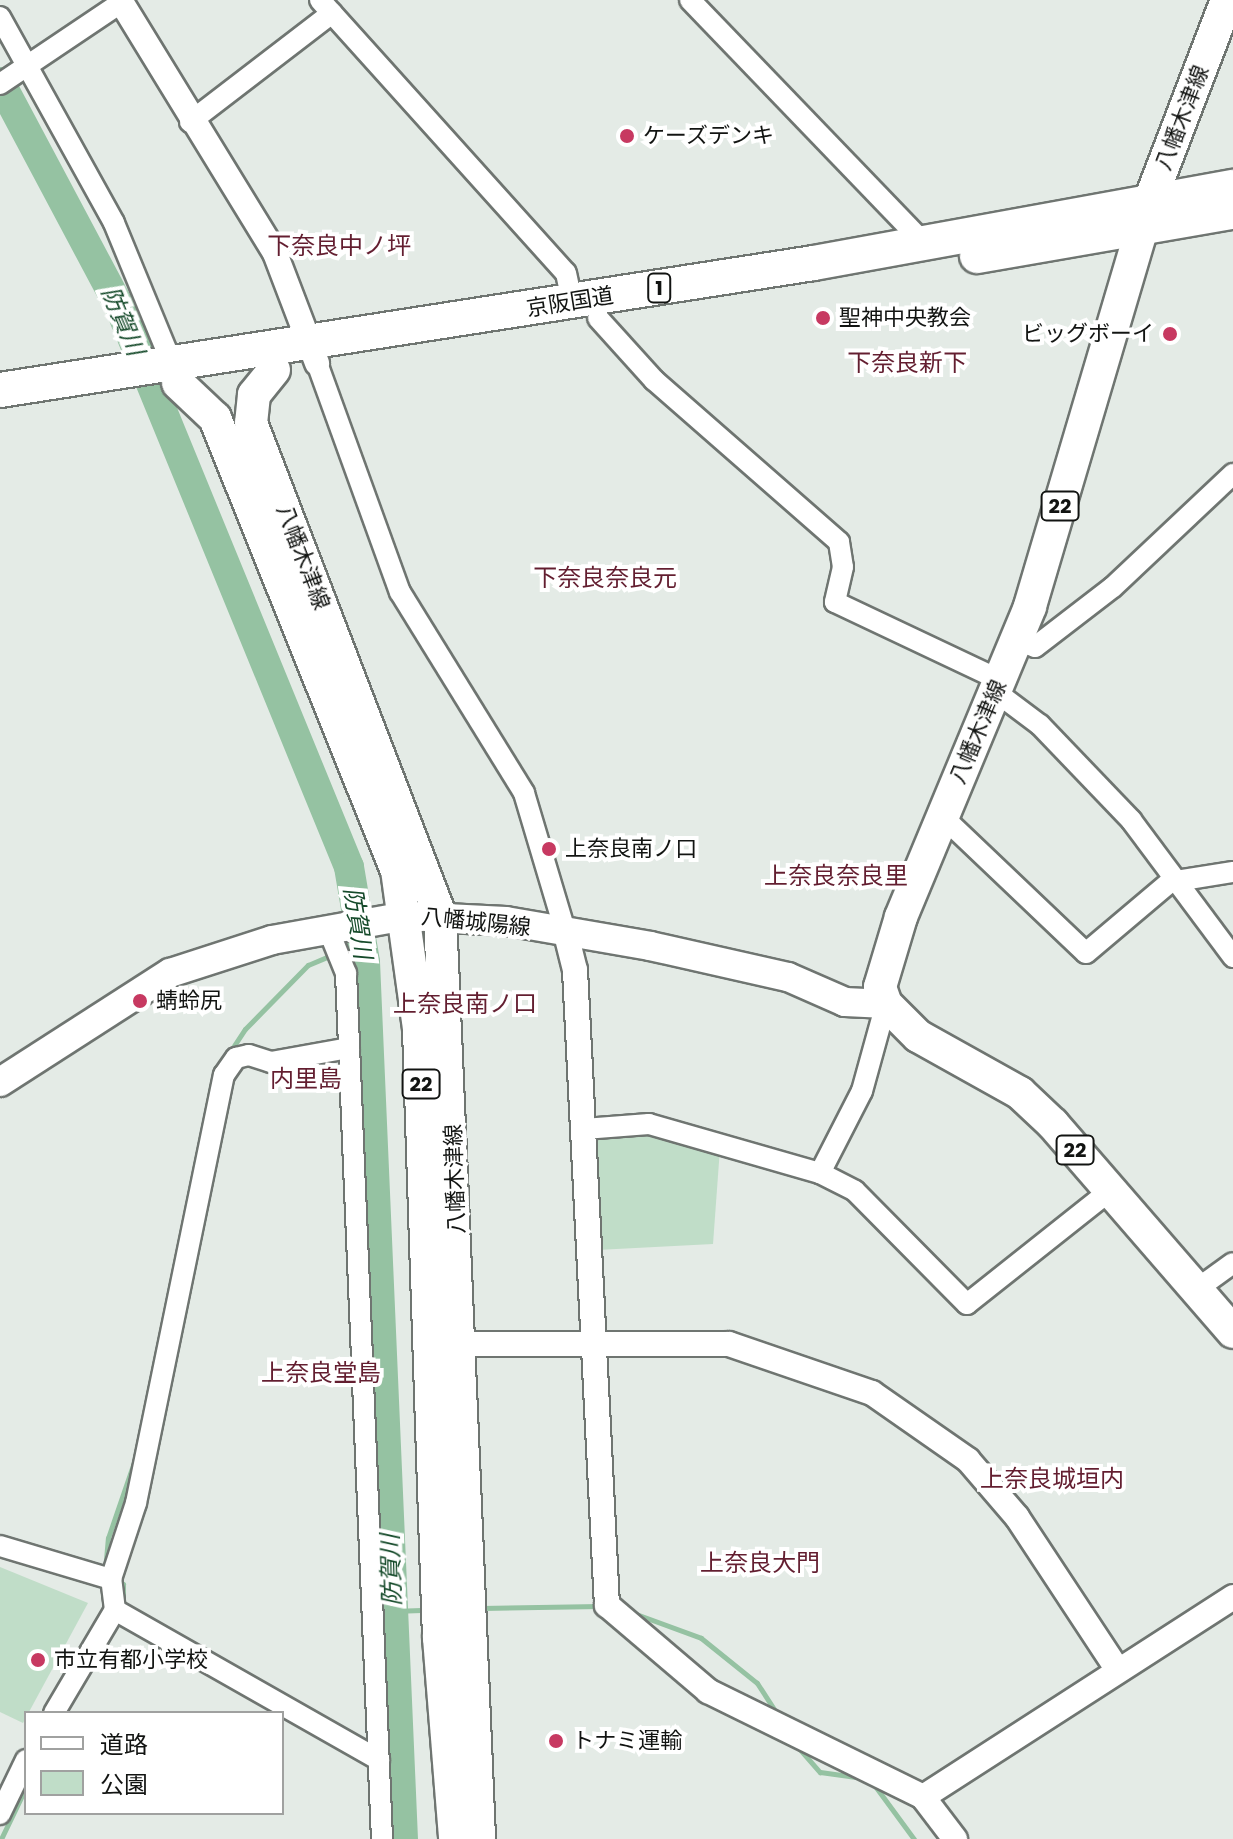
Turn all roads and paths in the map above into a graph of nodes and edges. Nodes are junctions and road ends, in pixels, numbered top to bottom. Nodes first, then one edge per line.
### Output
1 (1227, 0) edge
2 (121, 1) edge
3 (698, 3) edge
4 (326, 6) edge
5 (0, 17) edge
6 (28, 68) junction
7 (0, 84) edge
8 (190, 122) junction
9 (1233, 187) edge
10 (1233, 212) edge
11 (1146, 215) junction
12 (924, 243) junction
13 (585, 310) junction
14 (313, 353) junction
15 (274, 370) junction
16 (172, 374) junction
17 (130, 382) junction
18 (0, 390) edge
19 (0, 409) edge
20 (1233, 474) edge
21 (1018, 641) junction
22 (998, 686) junction
23 (943, 817) junction
24 (1233, 872) edge
25 (1170, 882) junction
26 (440, 915) junction
27 (394, 918) junction
28 (328, 929) junction
29 (566, 934) junction
30 (1233, 957) edge
31 (886, 1004) junction
32 (349, 1048) junction
33 (0, 1082) edge
34 (584, 1129) junction
35 (820, 1173) junction
36 (1111, 1190) junction
37 (1233, 1263) edge
38 (1197, 1289) junction
39 (428, 1297) junction
40 (1233, 1332) edge
41 (590, 1342) junction
42 (462, 1344) junction
43 (0, 1546) edge
44 (111, 1579) junction
45 (1233, 1597) edge
46 (115, 1610) junction
47 (1118, 1670) junction
48 (55, 1711) edge
49 (379, 1760) junction
50 (24, 1764) edge
51 (923, 1797) junction
52 (0, 1814) edge
53 (382, 1839) edge
54 (455, 1839) edge
55 (479, 1839) edge
56 (955, 1839) edge

1 - 11 main road, 八幡木津線 / 22
2 - 6 street
2 - 8 street
3 - 12 street
4 - 8 street
4 - 13 street
5 - 6 street
6 - 7 street
6 - 16 street
8 - 14 street
9 - 11 highway, 京阪国道 / 1
10 - 11 highway, 京阪国道 / 1
11 - 12 highway, 京阪国道 / 1
11 - 13 highway, 京阪国道 / 1
11 - 21 main road, 八幡木津線 / 22
12 - 13 highway, 京阪国道 / 1
13 - 14 highway, 京阪国道 / 1
13 - 22 street
14 - 15 highway, 京阪国道 / 1
14 - 16 highway, 京阪国道 / 1
14 - 29 street
15 - 16 highway, 京阪国道 / 1
15 - 26 main road, 八幡木津線 / 22
16 - 17 highway, 京阪国道 / 1
16 - 27 main road, 八幡木津線 / 22
17 - 18 highway, 京阪国道 / 1
17 - 19 highway, 京阪国道 / 1
20 - 21 street
21 - 22 main road, 八幡木津線 / 22
22 - 23 main road, 八幡木津線 / 22
22 - 25 street
23 - 25 street
23 - 31 main road, 八幡木津線 / 22
24 - 25 street
25 - 30 street
26 - 27 main road, 八幡城陽線
26 - 29 main road, 八幡城陽線
26 - 42 main road, 八幡木津線 / 22
27 - 28 main road, 八幡城陽線
27 - 39 main road, 八幡木津線 / 22
28 - 32 street
28 - 33 main road, 八幡城陽線
29 - 31 main road, 八幡城陽線
29 - 34 street
31 - 35 street
31 - 36 main road, 22
32 - 44 street
32 - 49 street
34 - 35 street
34 - 41 street
35 - 36 street
36 - 38 main road, 22
37 - 38 street
38 - 40 main road, 22
39 - 42 street
39 - 54 main road, 八幡木津線 / 22
41 - 42 street
41 - 47 street
41 - 51 street
42 - 55 main road, 八幡木津線 / 22
43 - 44 street
44 - 46 street
45 - 47 street
46 - 48 street
46 - 49 street
47 - 51 street
49 - 53 street
50 - 52 street
51 - 56 street

